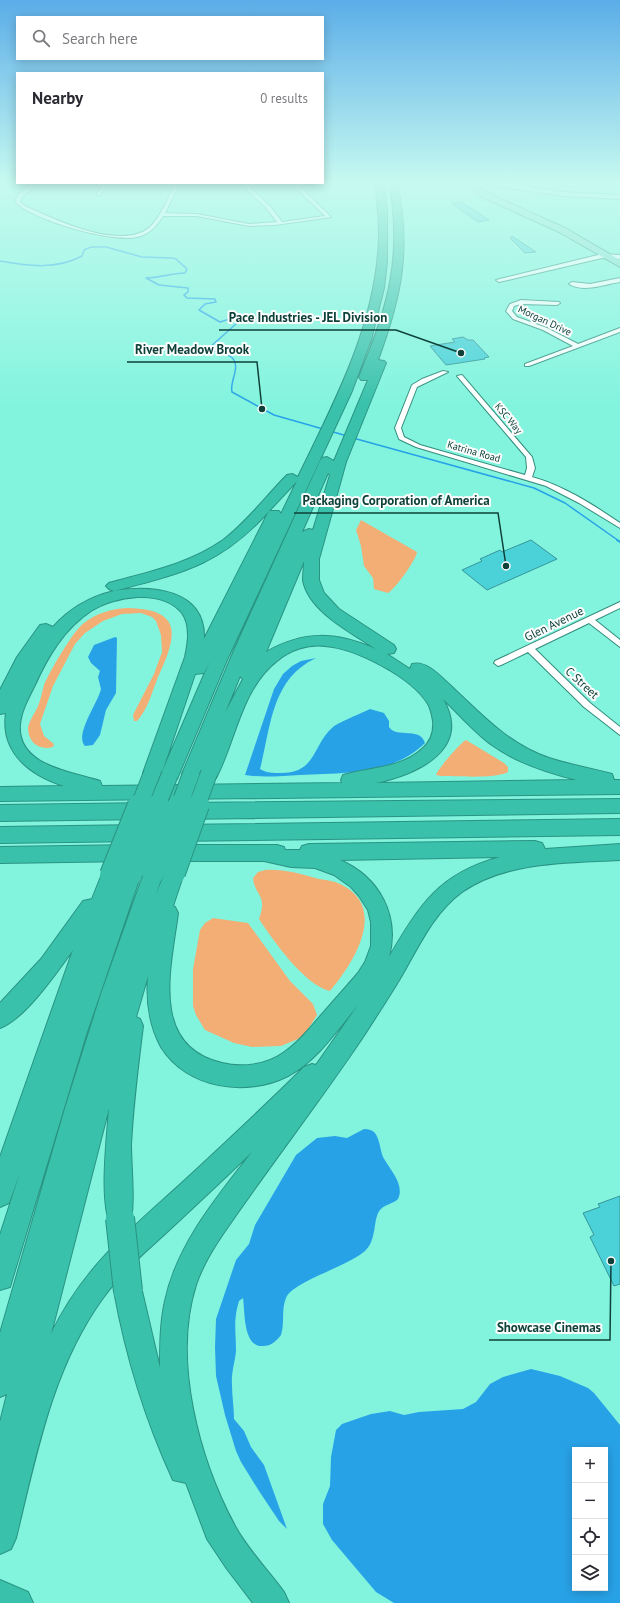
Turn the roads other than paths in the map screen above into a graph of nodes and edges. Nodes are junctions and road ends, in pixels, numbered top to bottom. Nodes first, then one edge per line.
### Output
1 (383, 256) edge
2 (398, 256) edge
3 (609, 257) junction
4 (620, 257) edge
5 (620, 264) edge
6 (499, 280) dead end
7 (620, 280) edge
8 (572, 284) dead end
9 (557, 303) dead end
10 (369, 327) junction
11 (620, 330) edge
12 (578, 346) junction
13 (527, 365) dead end
14 (445, 372) dead end
15 (460, 376) dead end
16 (338, 380) dead end
17 (333, 432) junction
18 (340, 463) junction
19 (528, 477) junction
20 (292, 478) junction
21 (620, 526) edge
22 (620, 605) edge
23 (590, 620) junction
24 (620, 644) edge
25 (530, 649) junction
26 (498, 663) dead end
27 (0, 708) edge
28 (620, 732) edge
29 (224, 733) junction
30 (161, 773) junction
31 (200, 773) junction
32 (620, 781) edge
33 (620, 787) edge
34 (213, 792) junction
35 (134, 793) junction
36 (0, 794) edge
37 (620, 806) edge
38 (0, 813) edge
39 (620, 827) edge
40 (0, 835) edge
41 (620, 848) edge
42 (620, 852) edge
43 (264, 853) junction
44 (107, 854) junction
45 (0, 855) edge
46 (0, 864) edge
47 (164, 873) junction
48 (110, 875) junction
49 (155, 925) junction
50 (367, 1010) junction
51 (0, 1018) edge
52 (0, 1194) edge
53 (0, 1277) edge
54 (0, 1384) edge
55 (0, 1484) edge
56 (0, 1538) edge
57 (225, 1539) junction
58 (0, 1596) edge
59 (17, 1603) edge
60 (273, 1603) edge

1 - 10 highway
2 - 17 highway
3 - 4 street
3 - 5 main road
3 - 6 street
7 - 8 street
9 - 12 street, Morgan Drive
10 - 16 highway
10 - 17 highway
11 - 12 street
12 - 13 street
14 - 19 street, Katrina Road
15 - 19 street, KSC Way
17 - 18 highway
17 - 20 highway
17 - 30 highway
17 - 31 highway
18 - 29 highway
18 - 32 highway
19 - 21 street, Katrina Road
20 - 27 highway
20 - 30 highway
22 - 23 street, Glen Avenue
23 - 24 street
23 - 25 street, Glen Avenue
25 - 26 street, Glen Avenue
25 - 28 street, C Street
29 - 31 highway
29 - 34 highway
30 - 35 highway
30 - 48 highway, bridge
30 - 53 highway, bridge
31 - 47 highway, bridge
33 - 34 highway
34 - 35 highway
35 - 36 highway
37 - 38 highway
39 - 40 highway
41 - 43 highway
42 - 50 highway
43 - 44 highway
43 - 47 highway
44 - 45 highway
44 - 46 highway
47 - 49 highway
47 - 54 highway
48 - 51 highway
48 - 52 highway
49 - 55 highway
49 - 57 highway, bridge
50 - 56 highway
50 - 57 highway
57 - 60 highway
58 - 59 highway

